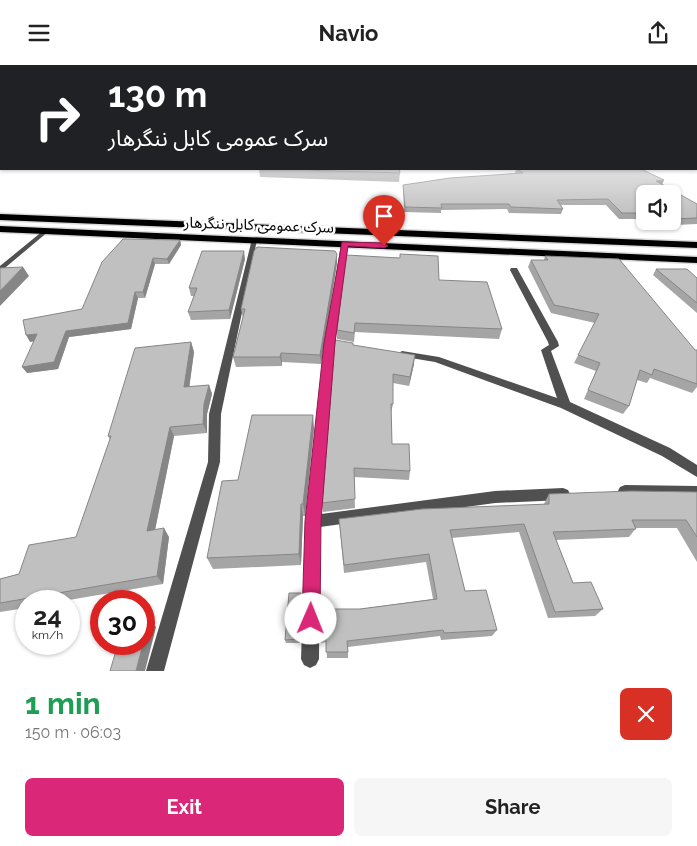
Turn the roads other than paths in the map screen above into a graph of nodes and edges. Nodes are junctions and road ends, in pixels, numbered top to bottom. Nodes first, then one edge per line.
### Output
1 (0, 217) edge
2 (0, 229) edge
3 (46, 231) junction
4 (254, 240) junction
5 (344, 244) junction
6 (697, 245) edge
7 (697, 260) edge
8 (0, 270) edge
9 (514, 270) dead end
10 (388, 352) edge
11 (565, 405) junction
12 (697, 471) edge
13 (608, 492) edge
14 (697, 492) edge
15 (580, 493) edge
16 (313, 521) junction
17 (310, 659) dead end
18 (155, 671) edge

1 - 6 highway, سرک عمومی کابل ننگرهار
2 - 3 highway, سرک عمومی کابل ننگرهار
3 - 4 highway, سرک عمومی کابل ننگرهار
3 - 8 street
4 - 5 highway, سرک عمومی کابل ننگرهار
4 - 18 street
5 - 7 highway, سرک عمومی کابل ننگرهار
5 - 16 street
9 - 11 street
10 - 11 street
11 - 12 street
13 - 14 street
15 - 16 street
16 - 17 street

